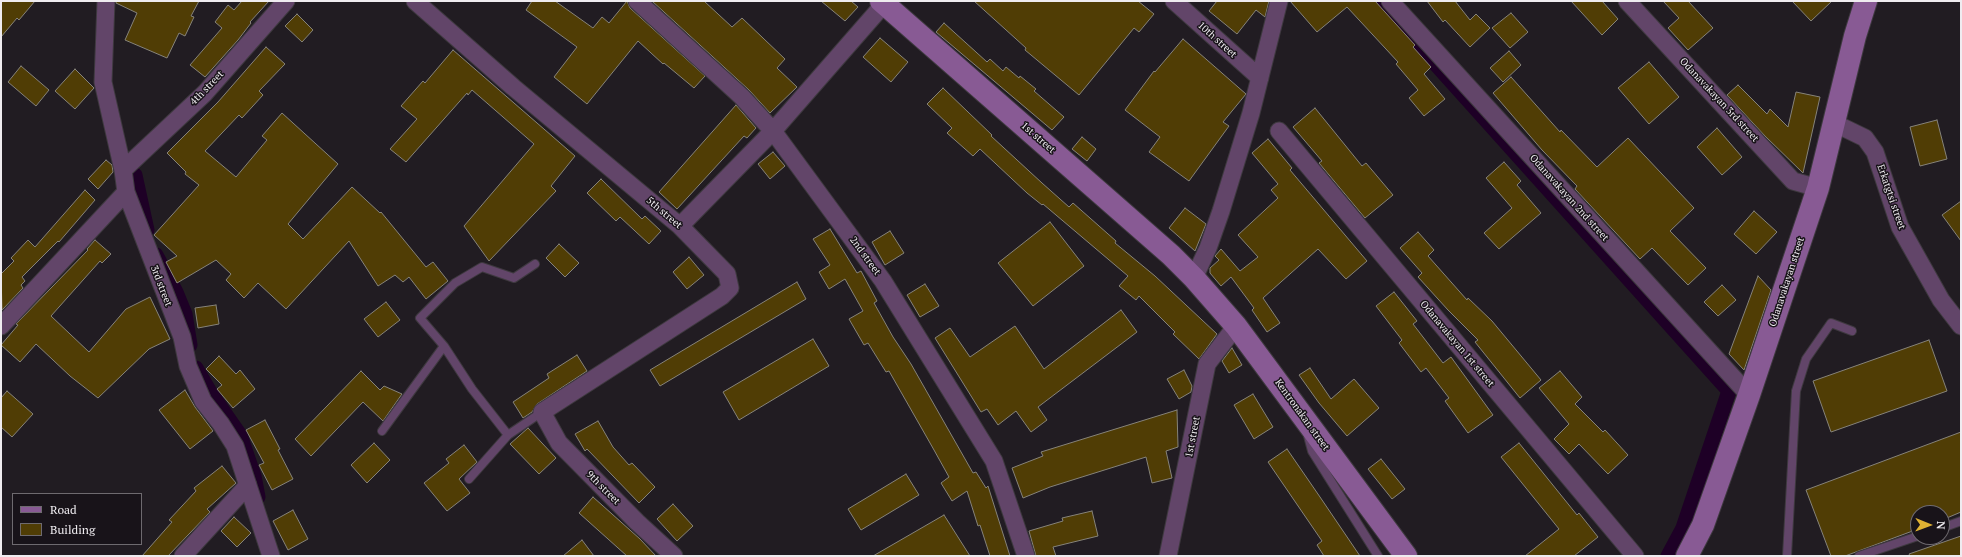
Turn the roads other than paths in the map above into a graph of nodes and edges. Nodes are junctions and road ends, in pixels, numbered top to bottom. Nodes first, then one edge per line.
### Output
1 (106, 1) edge
2 (286, 1) edge
3 (415, 1) edge
4 (637, 1) edge
5 (1174, 1) edge
6 (1279, 1) edge
7 (1390, 1) edge
8 (1627, 1) edge
9 (1866, 1) edge
10 (882, 3) edge
11 (1260, 78) junction
12 (1834, 123) junction
13 (773, 131) junction
14 (1279, 131) dead end
15 (123, 170) junction
16 (1818, 188) junction
17 (126, 192) junction
18 (680, 226) junction
19 (535, 264) dead end
20 (1194, 278) junction
21 (1, 326) edge
22 (1236, 326) junction
23 (1961, 326) edge
24 (1852, 331) dead end
25 (444, 346) junction
26 (1749, 395) junction
27 (542, 412) junction
28 (1301, 414) junction
29 (382, 431) dead end
30 (508, 435) junction
31 (469, 479) dead end
32 (248, 485) junction
33 (1961, 521) edge
34 (1950, 525) edge
35 (1910, 539) edge
36 (183, 556) edge
37 (271, 556) edge
38 (674, 556) edge
39 (1026, 556) edge
40 (1168, 556) edge
41 (1378, 556) edge
42 (1406, 556) edge
43 (1635, 556) edge
44 (1687, 556) edge
45 (1787, 556) edge
46 (1860, 556) edge

1 - 15 street, 3rd street
2 - 15 street, 4th street
3 - 18 street, 5th street
4 - 13 street, 2nd street
5 - 11 street, 10th street
6 - 11 street
7 - 26 street, Odanavakayan 2nd street
8 - 16 street, Odanavakayan 3rd street
9 - 12 main road, Odanavakayan street
10 - 13 street
10 - 20 main road, 1st street
11 - 20 street
12 - 16 main road, Odanavakayan street
12 - 23 street, Erkatgtsi street
13 - 18 street
13 - 39 street, 2nd street
14 - 43 street, Odanavakayan 1st street
15 - 17 street, 3rd street
16 - 26 main road, Odanavakayan street
17 - 21 street
17 - 32 street, 3rd street
18 - 27 street, 5th street
19 - 25 lane
20 - 22 main road, Kentronakan street
22 - 28 main road, Kentronakan street
22 - 40 street, 1st street
24 - 45 lane
25 - 29 lane
25 - 30 lane
26 - 44 main road, Odanavakayan street
27 - 30 lane
27 - 38 street, 9th street
28 - 41 lane
28 - 42 main road, Kentronakan street
30 - 31 lane
32 - 36 street
32 - 37 street, 3rd street
33 - 34 lane
35 - 46 lane

